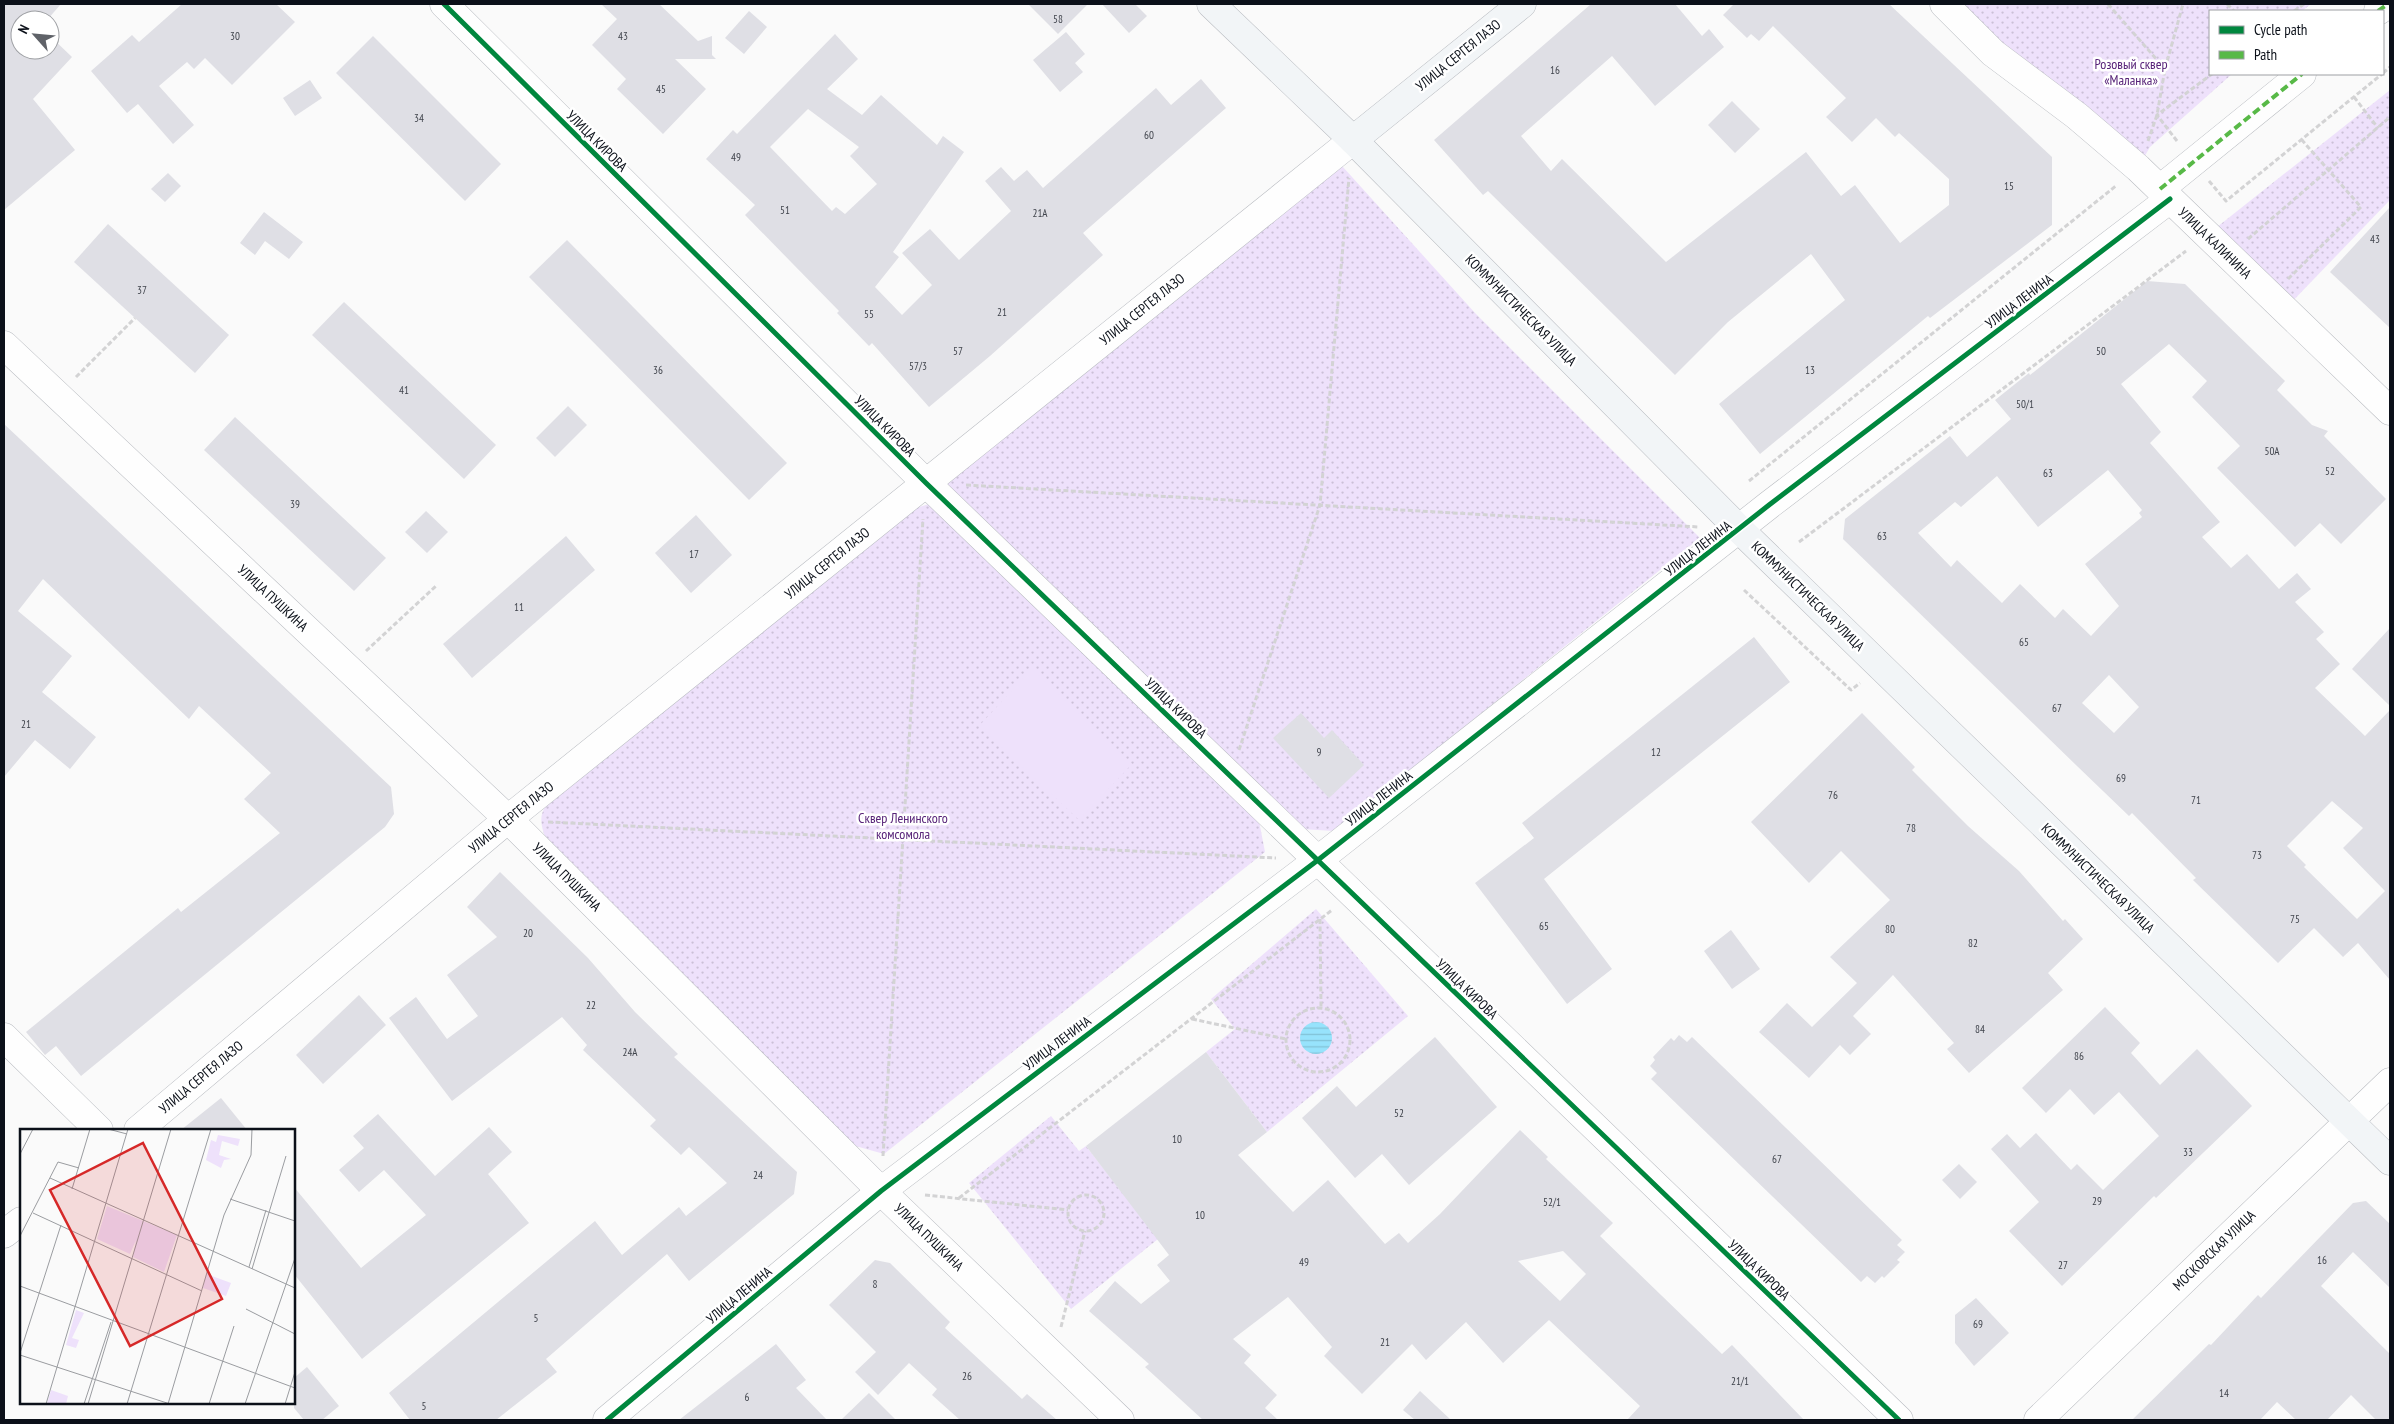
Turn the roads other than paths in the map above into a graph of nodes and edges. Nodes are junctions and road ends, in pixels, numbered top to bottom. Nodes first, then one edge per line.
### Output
1 (444, 4) edge
2 (1211, 4) edge
3 (1522, 4) edge
4 (1944, 4) edge
5 (2301, 75) edge
6 (1353, 140) junction
7 (2165, 194) junction
8 (4, 345) edge
9 (2390, 411) edge
10 (926, 483) junction
11 (1739, 529) junction
12 (508, 819) junction
13 (1318, 860) junction
14 (4, 1037) edge
15 (2390, 1082) edge
16 (2348, 1121) junction
17 (98, 1129) edge
18 (139, 1129) edge
19 (2390, 1161) edge
20 (881, 1191) junction
21 (20, 1221) edge
22 (4, 1234) edge
23 (608, 1420) edge
24 (1120, 1420) edge
25 (1899, 1420) edge
26 (2038, 1420) edge

1 - 10 street, УЛИЦА КИРОВА
2 - 6 main road, КОММУНИСТИЧЕСКАЯ УЛИЦА
3 - 6 main road, УЛИЦА СЕРГЕЯ ЛАЗО
4 - 7 street, УЛИЦА КАЛИНИНА
5 - 7 street, УЛИЦА ЛЕНИНА
6 - 10 street, УЛИЦА СЕРГЕЯ ЛАЗО
6 - 11 main road, КОММУНИСТИЧЕСКАЯ УЛИЦА
7 - 9 street, УЛИЦА КАЛИНИНА
7 - 11 street, УЛИЦА ЛЕНИНА
8 - 12 street, УЛИЦА ПУШКИНА
10 - 12 street, УЛИЦА СЕРГЕЯ ЛАЗО
10 - 13 street, УЛИЦА КИРОВА
11 - 13 street, УЛИЦА ЛЕНИНА
11 - 16 main road, КОММУНИСТИЧЕСКАЯ УЛИЦА
12 - 18 street, УЛИЦА СЕРГЕЯ ЛАЗО
12 - 20 street, УЛИЦА ПУШКИНА
13 - 20 street, УЛИЦА ЛЕНИНА
13 - 25 street, УЛИЦА КИРОВА
14 - 17 street
15 - 16 street, МОСКОВСКАЯ УЛИЦА
16 - 19 main road, КОММУНИСТИЧЕСКАЯ УЛИЦА
16 - 26 street, МОСКОВСКАЯ УЛИЦА
20 - 23 street, УЛИЦА ЛЕНИНА
20 - 24 street, УЛИЦА ПУШКИНА
21 - 22 street

